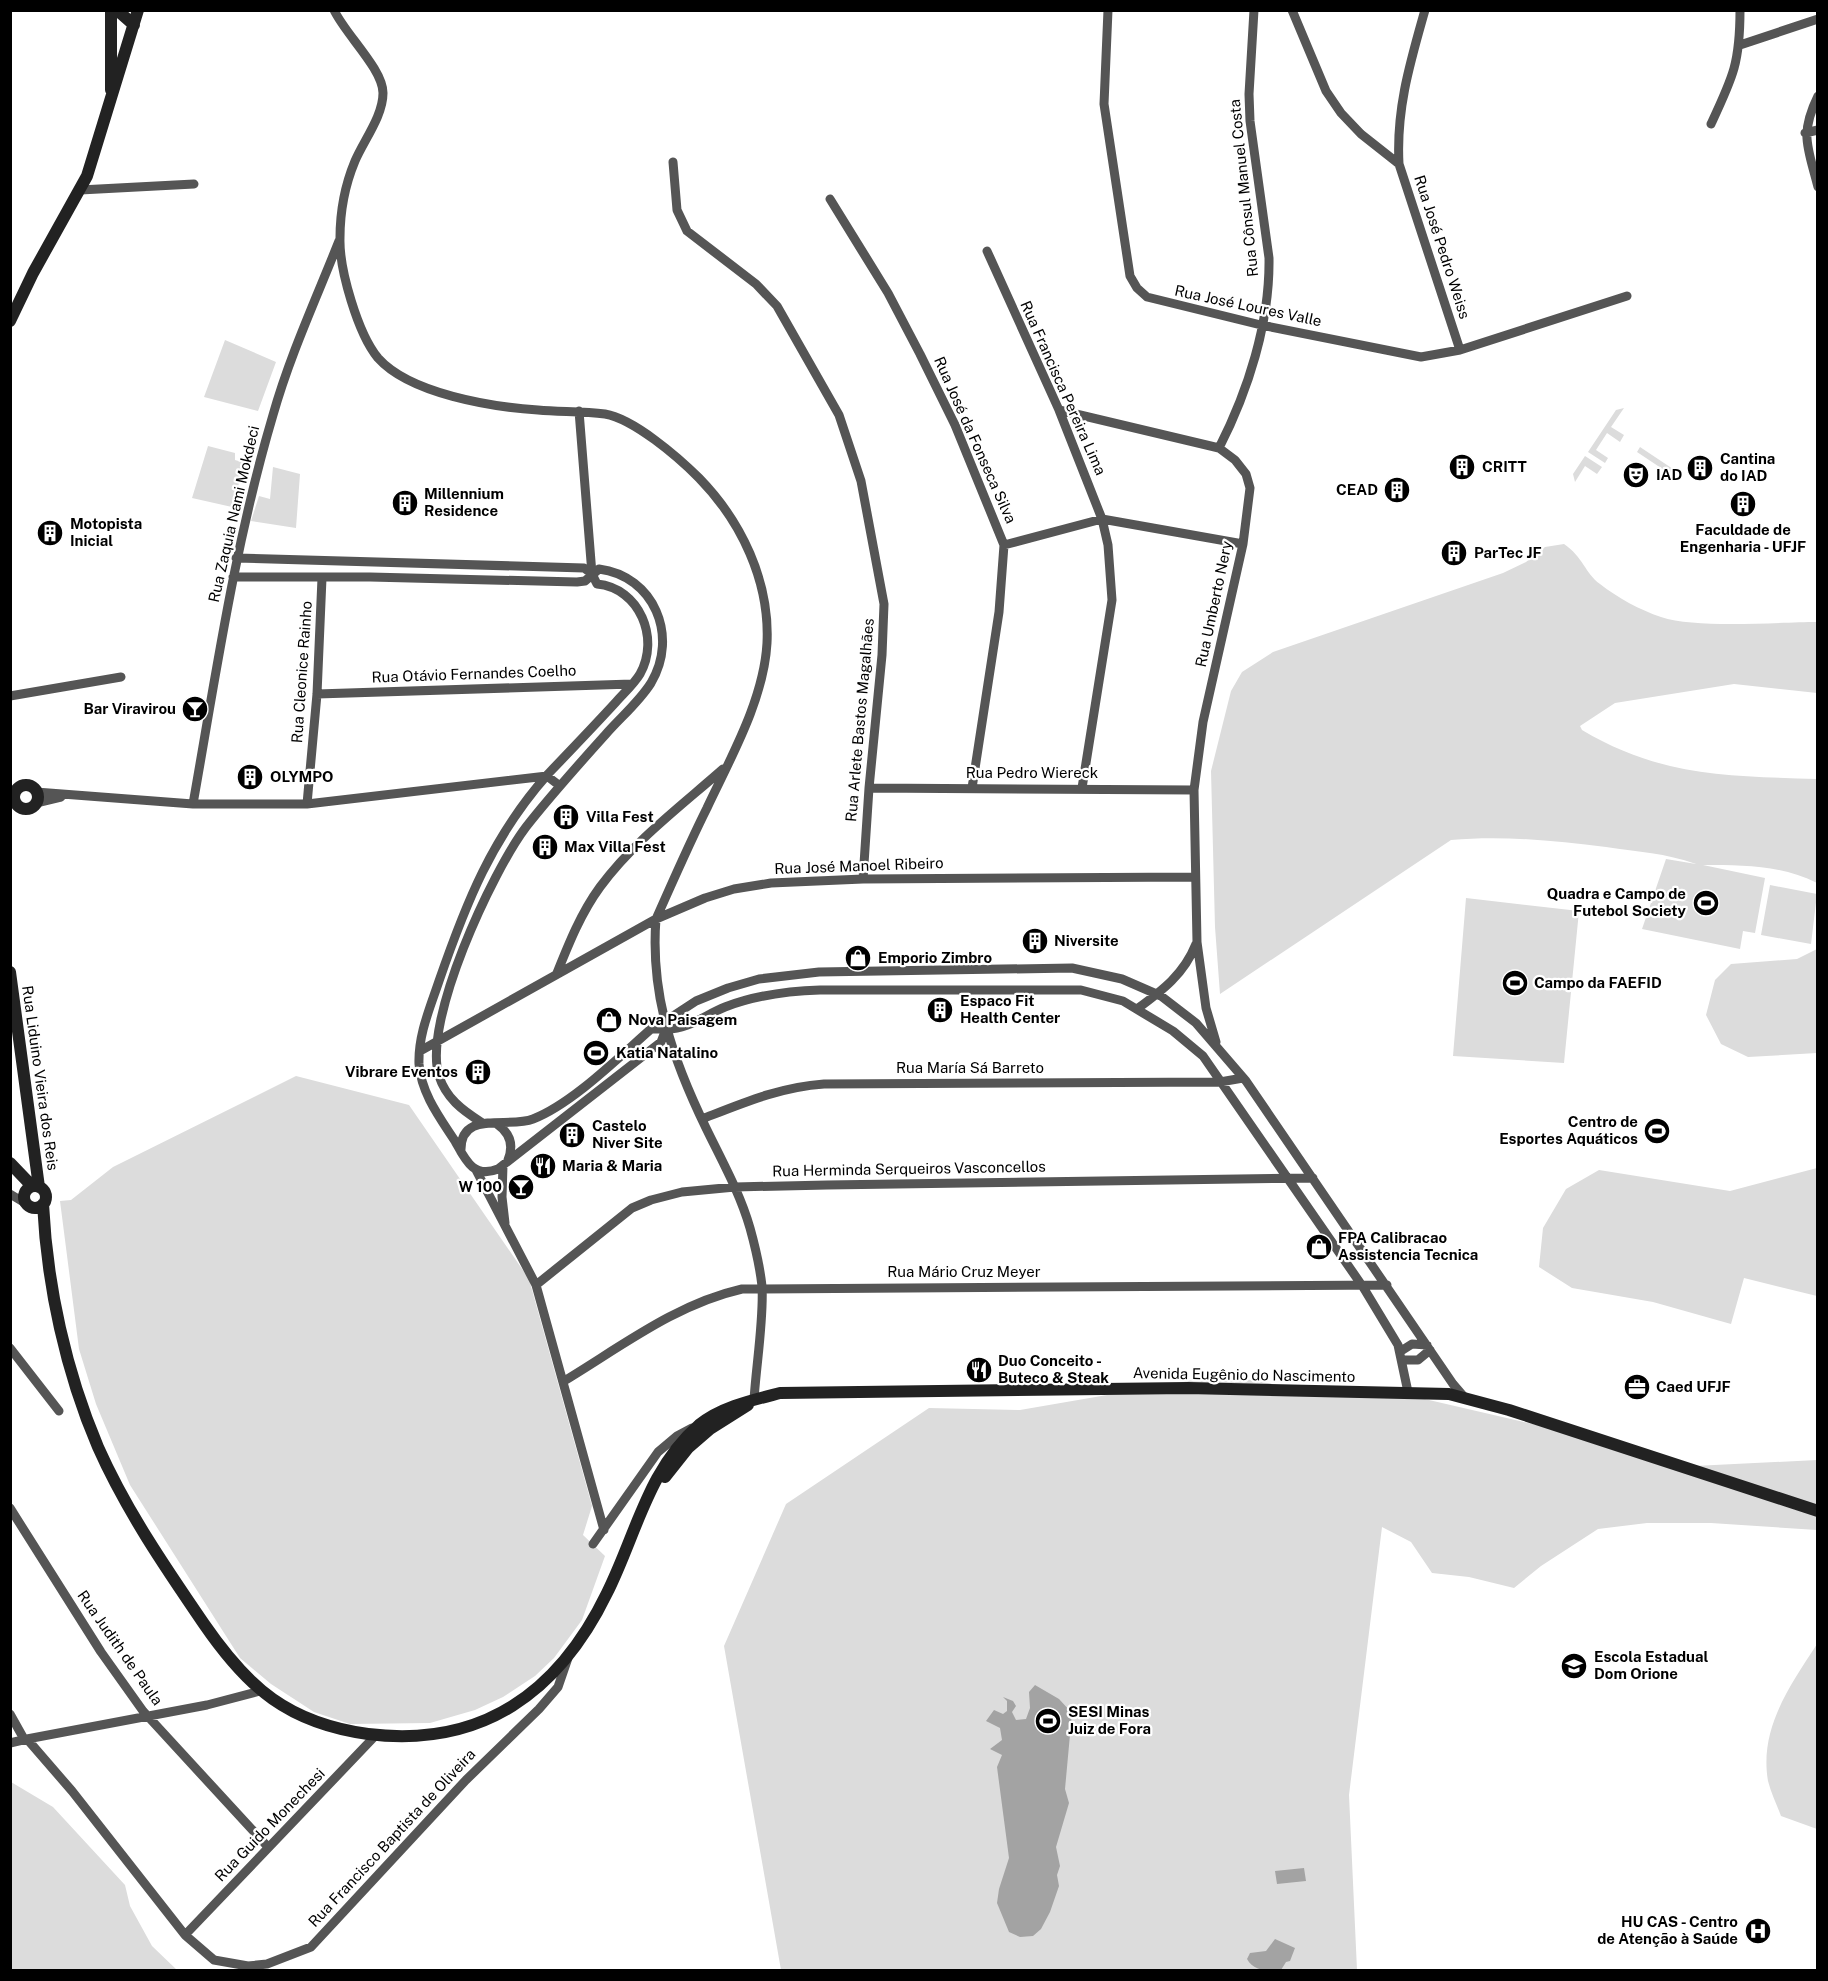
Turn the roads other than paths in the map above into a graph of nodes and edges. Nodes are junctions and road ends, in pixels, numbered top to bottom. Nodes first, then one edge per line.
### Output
1 (111, 10) edge
2 (117, 10) edge
3 (138, 10) edge
4 (334, 10) edge
5 (1108, 10) edge
6 (1254, 10) edge
7 (1292, 10) edge
8 (1425, 10) edge
9 (1740, 10) edge
10 (1818, 19) edge
11 (134, 25) junction
12 (1740, 45) junction
13 (1818, 96) edge
14 (112, 98) junction
15 (1711, 124) dead end
16 (1818, 130) edge
17 (1805, 133) junction
18 (673, 162) dead end
19 (1399, 164) junction
20 (194, 184) dead end
21 (1818, 187) edge
22 (80, 190) junction
23 (830, 199) dead end
24 (339, 241) junction
25 (987, 251) dead end
26 (1627, 296) dead end
27 (10, 321) edge
28 (1261, 325) junction
29 (1460, 350) junction
30 (1059, 410) junction
31 (579, 411) junction
32 (1219, 448) junction
33 (1102, 519) junction
34 (1244, 544) junction
35 (1004, 545) junction
36 (236, 558) junction
37 (592, 574) junction
38 (233, 577) junction
39 (322, 578) junction
40 (121, 676) dead end
41 (632, 684) junction
42 (317, 694) junction
43 (10, 696) edge
44 (727, 766) junction
45 (547, 776) junction
46 (560, 786) junction
47 (869, 788) junction
48 (972, 788) junction
49 (1082, 788) junction
50 (1194, 790) junction
51 (13, 792) edge
52 (36, 797) junction
53 (193, 804) junction
54 (307, 804) junction
55 (482, 869) junction
56 (495, 875) junction
57 (1195, 877) junction
58 (863, 879) junction
59 (656, 918) junction
60 (1197, 942) junction
61 (450, 948) junction
62 (463, 952) junction
63 (1035, 969) junction
64 (923, 970) junction
65 (10, 972) edge
66 (819, 972) junction
67 (557, 973) junction
68 (1034, 988) junction
69 (923, 989) junction
70 (820, 990) junction
71 (1157, 994) junction
72 (1137, 1009) junction
73 (666, 1029) junction
74 (438, 1042) junction
75 (1218, 1047) junction
76 (420, 1051) junction
77 (604, 1070) junction
78 (1243, 1078) junction
79 (613, 1081) junction
80 (1220, 1082) junction
81 (702, 1119) junction
82 (481, 1122) junction
83 (497, 1124) junction
84 (461, 1152) junction
85 (506, 1163) junction
86 (12, 1165) edge
87 (476, 1170) junction
88 (1313, 1178) junction
89 (1287, 1180) junction
90 (36, 1187) junction
91 (735, 1187) junction
92 (10, 1194) edge
93 (27, 1202) junction
94 (43, 1204) junction
95 (506, 1228) junction
96 (44, 1229) junction
97 (1387, 1285) junction
98 (536, 1286) junction
99 (762, 1287) junction
100 (1363, 1287) junction
101 (10, 1348) edge
102 (1429, 1348) junction
103 (1402, 1356) junction
104 (564, 1381) junction
105 (1408, 1392) junction
106 (1465, 1398) junction
107 (754, 1400) junction
108 (59, 1411) dead end
109 (702, 1423) junction
110 (1721, 1479) junction
111 (10, 1508) edge
112 (1818, 1511) edge
113 (1818, 1517) edge
114 (604, 1530) junction
115 (633, 1530) junction
116 (593, 1544) dead end
117 (568, 1658) junction
118 (260, 1691) junction
119 (10, 1714) edge
120 (147, 1715) junction
121 (376, 1735) junction
122 (25, 1739) junction
123 (10, 1743) edge
124 (268, 1847) junction
125 (185, 1935) junction

1 - 14 street
2 - 11 street
3 - 11 street
4 - 24 street
5 - 28 street, Rua José Loures Valle
6 - 28 street, Rua Cônsul Manuel Costa
7 - 19 street, Rua José Pedro Weiss
8 - 19 street
9 - 12 street
10 - 12 street
11 - 14 street
12 - 15 street
13 - 17 street
14 - 22 street
16 - 17 street
17 - 21 street
18 - 47 street, Rua Arlete Bastos Magalhães
19 - 29 street, Rua José Pedro Weiss
20 - 22 street
22 - 27 street
23 - 35 street, Rua José da Fonseca Silva
24 - 31 street
24 - 36 street, Rua Zaquia Nami Mokdeci
25 - 30 street, Rua Francisca Pereira Lima
26 - 29 street, Rua José Loures Valle
28 - 29 street, Rua José Loures Valle
28 - 32 street, Rua Cônsul Manuel Costa
30 - 32 street, Rua Umberto Nery
30 - 33 street, Rua Francisca Pereira Lima
31 - 37 street
31 - 44 street
32 - 34 street, Rua Umberto Nery
33 - 34 street
33 - 35 street
33 - 49 street, Rua Francisca Pereira Lima
34 - 50 street, Rua Umberto Nery
35 - 48 street, Rua José da Fonseca Silva
36 - 37 street
36 - 38 street, Rua Zaquia Nami Mokdeci
37 - 39 street
37 - 41 street
37 - 46 street
38 - 39 street
38 - 53 street, Rua Zaquia Nami Mokdeci
39 - 42 street, Rua Cleonice Rainho
40 - 43 street
41 - 42 street, Rua Otávio Fernandes Coelho
41 - 45 street
42 - 54 street, Rua Cleonice Rainho
44 - 59 street
44 - 67 street
45 - 46 street
45 - 54 street
45 - 55 street
46 - 56 street
47 - 48 street, Rua Pedro Wiereck
47 - 58 street, Rua Arlete Bastos Magalhães
48 - 49 street, Rua Pedro Wiereck
49 - 50 street, Rua Pedro Wiereck
50 - 57 street, Rua Umberto Nery
51 - 52 street
51 - 52 street
52 - 53 street
53 - 54 street
55 - 56 street
55 - 61 street
56 - 62 street
57 - 58 street, Rua José Manoel Ribeiro
57 - 60 street, Rua Umberto Nery
58 - 59 street, Rua José Manoel Ribeiro
59 - 67 street, Rua José Manoel Ribeiro
59 - 73 street
60 - 71 street, Rua Umberto Nery
60 - 75 street, Rua Umberto Nery
61 - 62 street
61 - 76 street
62 - 74 street
63 - 64 street
63 - 68 street
63 - 71 street
64 - 66 street
64 - 69 street
65 - 90 street, Rua Liduino Vieira dos Reis
66 - 70 street
66 - 73 street
67 - 74 street, Rua José Manoel Ribeiro
68 - 69 street
68 - 72 street
69 - 70 street
70 - 73 street
71 - 72 street, Rua Umberto Nery
71 - 75 street
72 - 80 street
73 - 77 street
73 - 79 street
73 - 81 street
74 - 76 street, Rua José Manoel Ribeiro
74 - 82 street
75 - 78 street
76 - 84 street
77 - 79 street
77 - 83 street
78 - 80 street, Rua María Sá Barreto
78 - 88 street
79 - 85 street
80 - 81 street, Rua María Sá Barreto
80 - 89 street
81 - 91 street
82 - 83 street
82 - 84 street
83 - 85 street
84 - 87 street
85 - 87 street
85 - 95 street
86 - 90 street, Avenida Eugênio do Nascimento
86 - 93 street, Avenida Eugênio do Nascimento
87 - 95 street
88 - 89 street, Rua Herminda Serqueiros Vasconcellos
88 - 97 street
89 - 91 street, Rua Herminda Serqueiros Vasconcellos
89 - 100 street
90 - 93 street
90 - 94 street, Rua Liduino Vieira dos Reis
91 - 98 street, Rua Herminda Serqueiros Vasconcellos
91 - 99 street
92 - 93 street
93 - 94 street
93 - 96 street, Avenida Eugênio do Nascimento
94 - 96 street, Avenida Eugênio do Nascimento
95 - 98 street
96 - 118 street, Avenida Eugênio do Nascimento
97 - 100 street, Rua Mário Cruz Meyer
97 - 102 street
98 - 104 street
99 - 100 street, Rua Mário Cruz Meyer
99 - 104 street, Rua Mário Cruz Meyer
99 - 107 street
100 - 103 street
101 - 108 street
102 - 103 street
102 - 103 street
102 - 106 street
103 - 105 street
104 - 114 street
105 - 106 street, Avenida Eugênio do Nascimento
105 - 107 street, Avenida Eugênio do Nascimento
106 - 110 street, Avenida Eugênio do Nascimento
107 - 109 street, Avenida Eugênio do Nascimento
107 - 115 street, Avenida Eugênio do Nascimento
109 - 114 street
109 - 115 street, Avenida Eugênio do Nascimento
110 - 112 street, Avenida Eugênio do Nascimento
110 - 113 street, Avenida Eugênio do Nascimento
111 - 120 street, Rua Judith de Paula
114 - 116 street
115 - 117 street, Avenida Eugênio do Nascimento
117 - 121 street, Avenida Eugênio do Nascimento
117 - 125 street, Rua Francisco Baptista de Oliveira
118 - 120 street
118 - 121 street, Avenida Eugênio do Nascimento
119 - 122 street, Rua Francisco Baptista de Oliveira
120 - 122 street
120 - 124 street, Rua Judith de Paula
121 - 124 street, Rua Guido Monechesi
122 - 123 street
122 - 125 street, Rua Francisco Baptista de Oliveira
124 - 125 street, Rua Guido Monechesi

